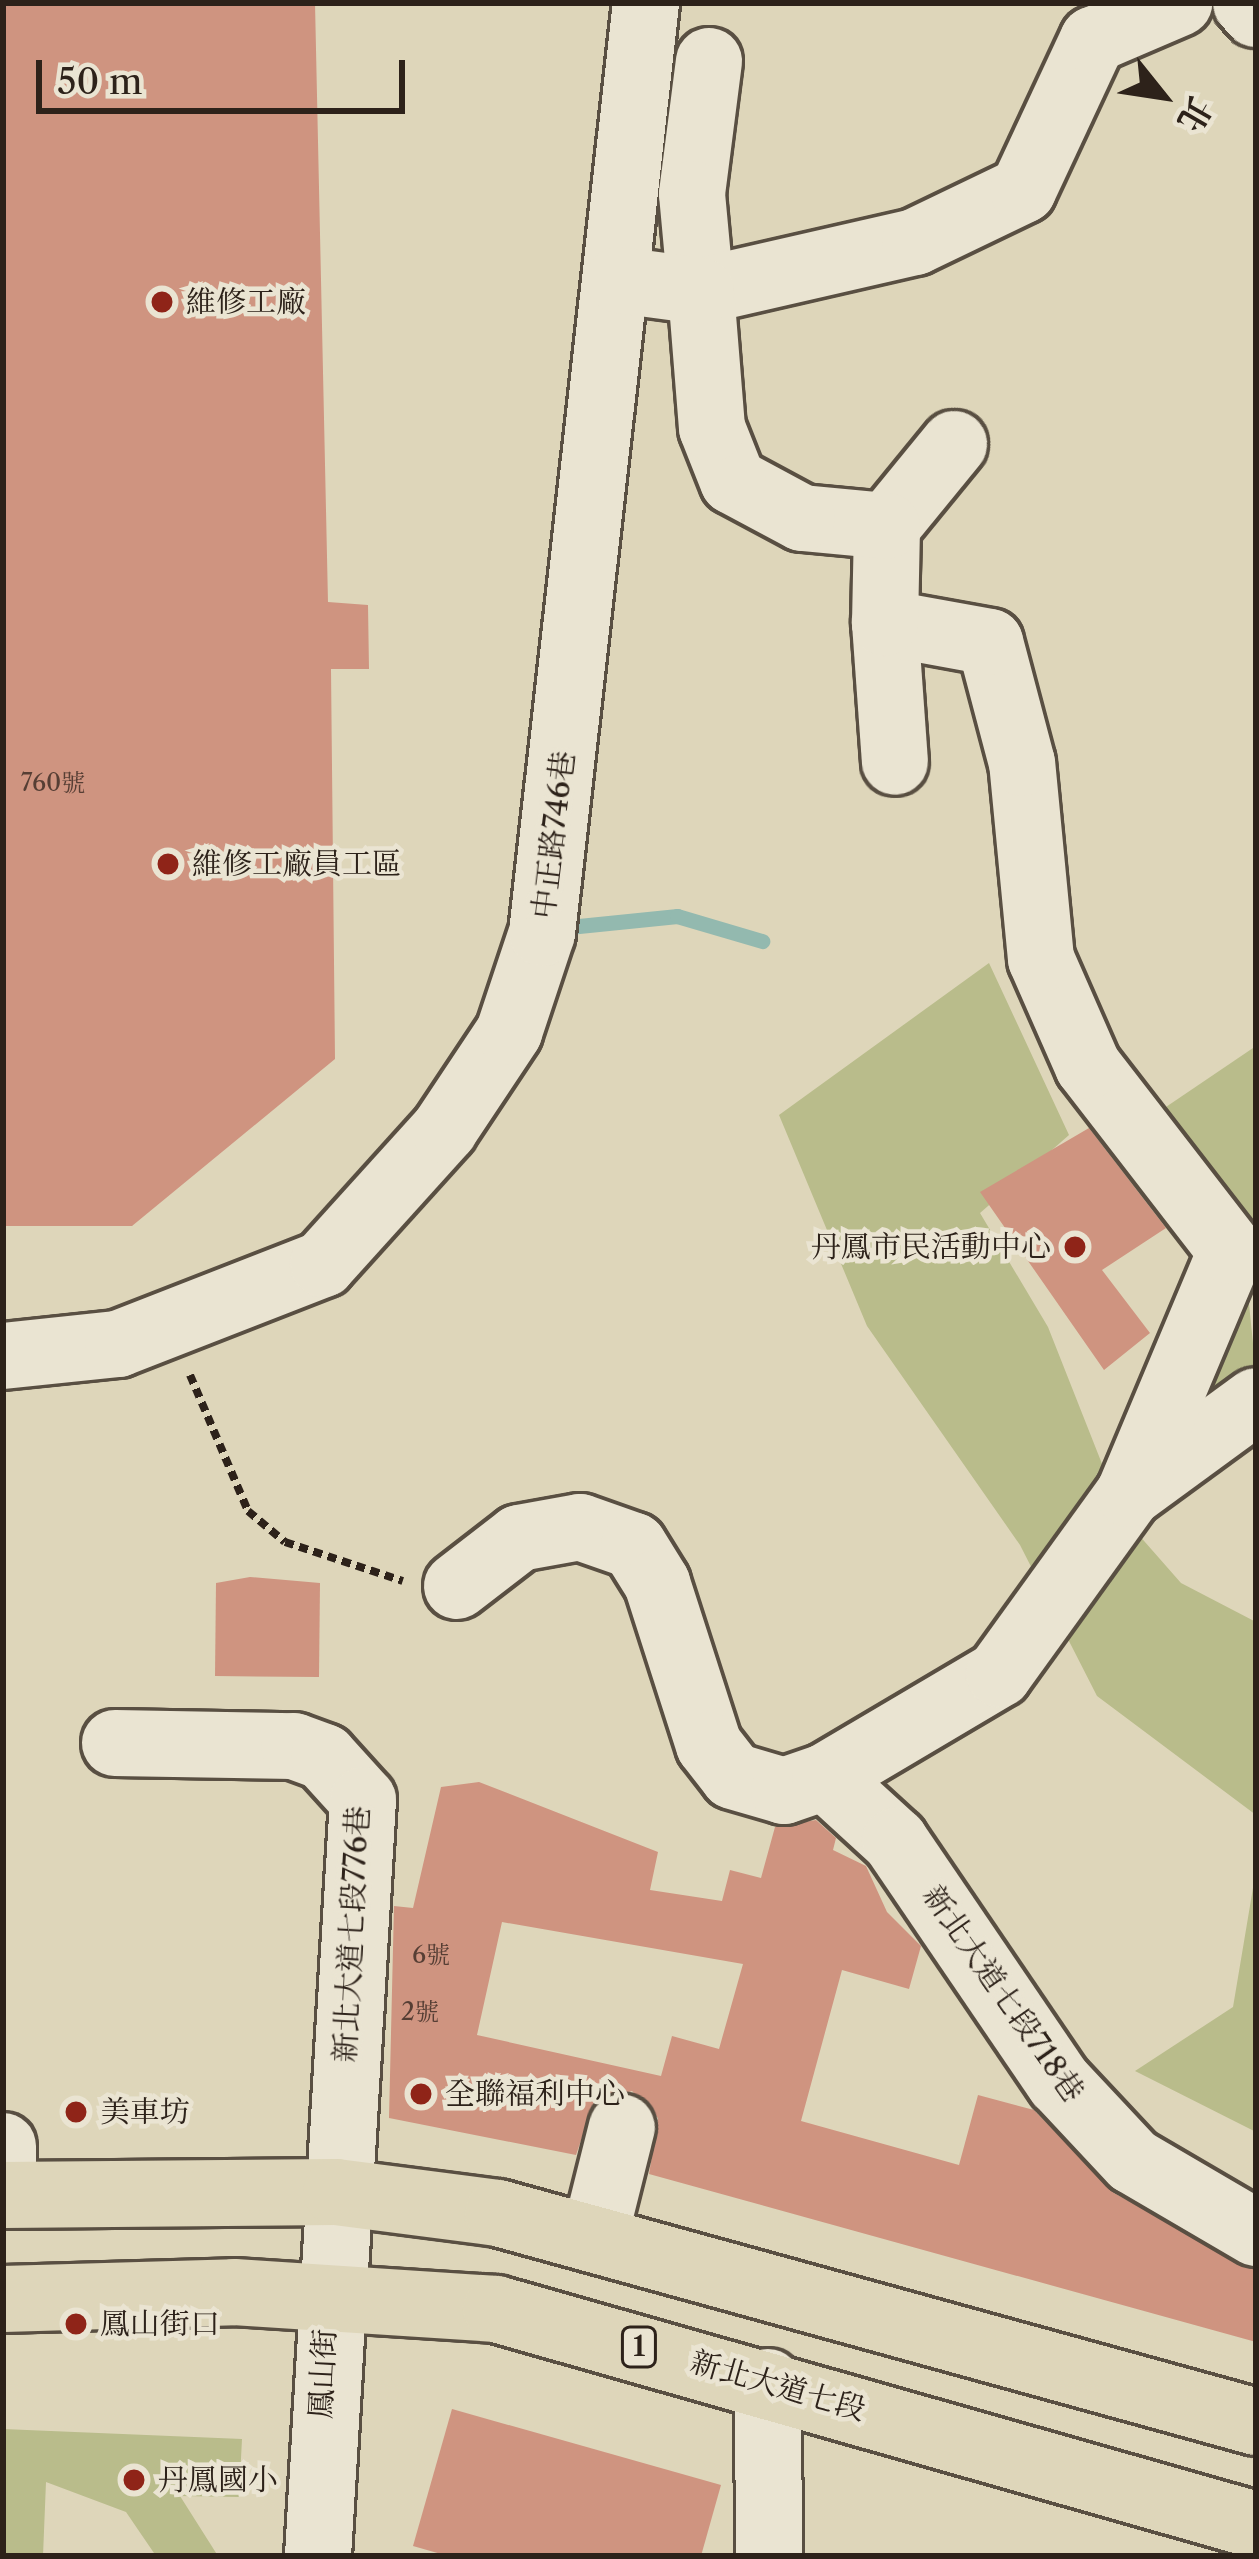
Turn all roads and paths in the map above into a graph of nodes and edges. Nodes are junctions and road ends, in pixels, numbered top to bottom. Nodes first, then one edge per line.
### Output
1 (646, 3) edge
2 (1178, 3) edge
3 (1246, 3) edge
4 (1256, 14) edge
5 (709, 61) dead end
6 (620, 280) junction
7 (700, 291) junction
8 (954, 444) dead end
9 (887, 526) junction
10 (885, 622) junction
11 (895, 762) dead end
12 (1244, 1268) edge
13 (172, 1322) junction
14 (3, 1356) edge
15 (1256, 1401) edge
16 (1129, 1494) junction
17 (458, 1586) joint
18 (115, 1743) dead end
19 (826, 1777) junction
20 (622, 2127) dead end
21 (3, 2146) edge
22 (336, 2192) junction
23 (3, 2194) edge
24 (1256, 2233) edge
25 (594, 2239) junction
26 (328, 2296) junction
27 (3, 2299) edge
28 (768, 2382) junction
29 (1256, 2422) edge
30 (1256, 2525) edge
31 (319, 2556) edge
32 (769, 2556) edge

1 - 6 street, 中正路746巷
2 - 7 street
3 - 4 street
5 - 7 street
6 - 7 street
6 - 13 street, 中正路746巷
7 - 9 street
8 - 9 street
9 - 10 street
10 - 11 street
10 - 12 street
12 - 16 street
13 - 14 street, 中正路746巷
13 - 17 path
15 - 16 street
16 - 19 street
17 - 19 street
18 - 22 street, 新北大道七段776巷
19 - 24 street, 新北大道七段718巷
20 - 25 street
21 - 23 street
22 - 23 main road
22 - 25 main road
22 - 26 street, 鳳山街
25 - 29 main road
26 - 27 main road, 新北大道七段 / 1
26 - 28 main road, 新北大道七段 / 1
26 - 31 street, 鳳山街
28 - 30 main road, 新北大道七段 / 1
28 - 32 street

